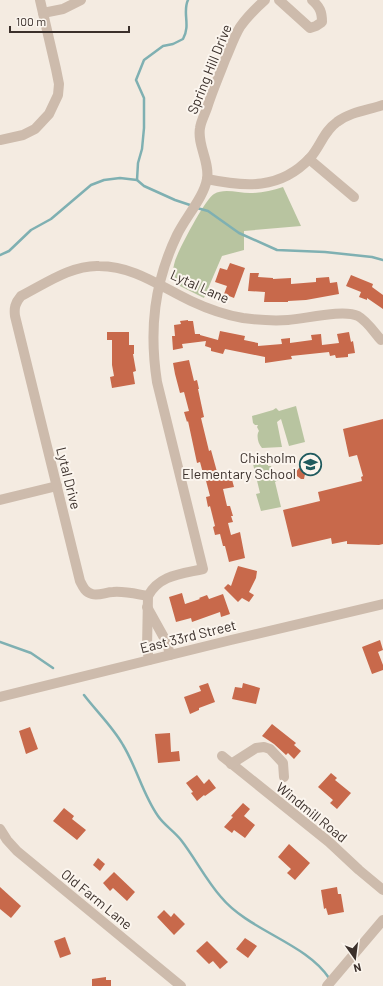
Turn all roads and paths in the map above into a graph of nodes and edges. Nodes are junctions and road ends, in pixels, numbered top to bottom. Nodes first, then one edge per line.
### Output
1 (40, 0) edge
2 (81, 0) edge
3 (265, 0) edge
4 (279, 0) edge
5 (312, 0) edge
6 (43, 13) junction
7 (383, 105) edge
8 (0, 140) edge
9 (310, 159) junction
10 (207, 179) junction
11 (354, 197) dead end
12 (159, 284) junction
13 (14, 309) joint
14 (381, 340) dead end
15 (57, 486) junction
16 (0, 500) edge
17 (148, 596) junction
18 (383, 604) edge
19 (147, 607) junction
20 (170, 655) junction
21 (149, 660) junction
22 (0, 697) edge
23 (222, 756) dead end
24 (231, 764) junction
25 (284, 777) dead end
26 (0, 829) edge
27 (383, 890) edge
28 (383, 920) edge
29 (170, 982) edge
30 (181, 986) edge
31 (327, 986) edge

1 - 6 street
2 - 6 street
3 - 10 street, Spring Hill Drive
4 - 5 street
6 - 8 street
7 - 9 street
9 - 10 street
9 - 11 street
10 - 12 street
12 - 13 street, Lytal Lane
12 - 14 street, Lytal Lane
12 - 17 street
13 - 15 street, Lytal Drive
15 - 16 street
15 - 17 street, Lytal Drive
17 - 19 street
18 - 20 street, East 33rd Street
19 - 20 street
19 - 21 street
20 - 21 street, East 33rd Street
21 - 22 street, East 33rd Street
23 - 24 street, Windmill Road
24 - 25 street
24 - 27 street, Windmill Road
26 - 29 street, Old Farm Lane
28 - 31 street
29 - 30 street, Old Farm Lane

